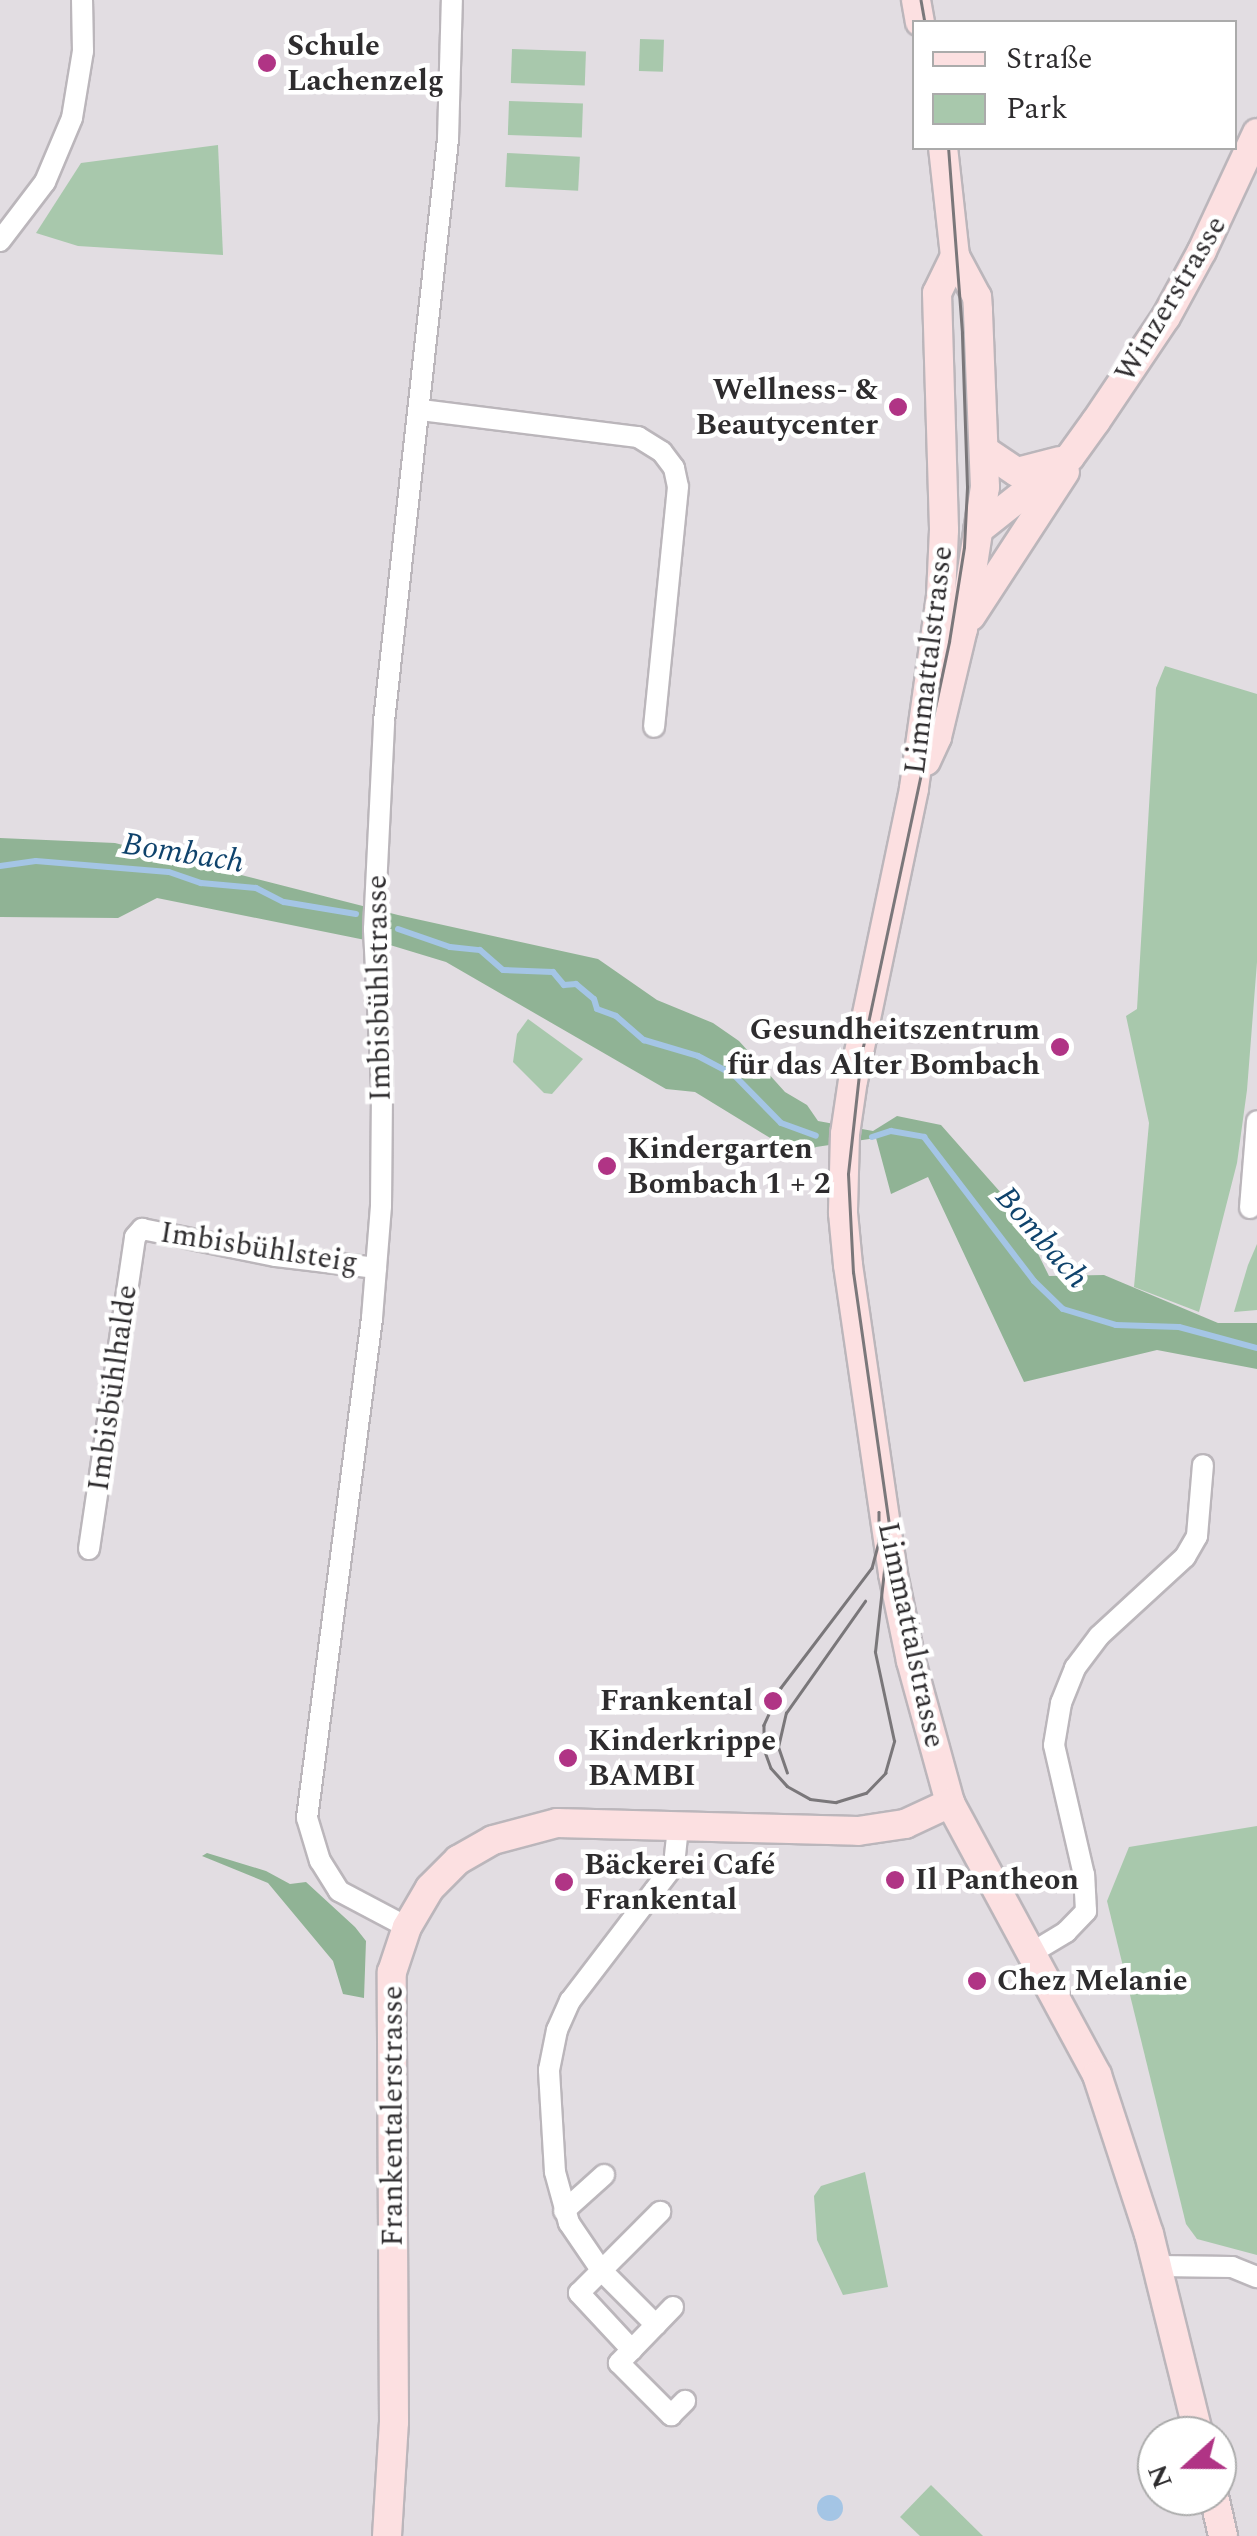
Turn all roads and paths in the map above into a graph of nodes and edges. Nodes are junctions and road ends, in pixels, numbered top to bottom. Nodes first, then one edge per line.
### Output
1 (82, 0) edge
2 (452, 0) edge
3 (1257, 133) edge
4 (944, 150) edge
5 (0, 242) edge
6 (954, 256) junction
7 (420, 410) junction
8 (984, 450) junction
9 (1070, 457) junction
10 (1032, 522) junction
11 (944, 530) junction
12 (978, 530) junction
13 (963, 629) junction
14 (654, 727) dead end
15 (914, 790) junction
16 (1257, 1120) edge
17 (1250, 1208) dead end
18 (142, 1228) joint
19 (376, 1268) junction
20 (1203, 1465) dead end
21 (89, 1549) dead end
22 (950, 1804) junction
23 (678, 1829) junction
24 (407, 1927) junction
25 (1033, 1952) junction
26 (604, 2176) dead end
27 (564, 2211) junction
28 (660, 2212) dead end
29 (1158, 2266) junction
30 (601, 2270) junction
31 (1257, 2277) edge
32 (674, 2307) dead end
33 (656, 2326) junction
34 (632, 2350) junction
35 (685, 2401) dead end
36 (1194, 2416) edge
37 (387, 2536) edge

1 - 5 street
2 - 7 street, Imbisbühlstrasse
3 - 9 main road, Winzerstrasse
4 - 6 main road, Limmattalstrasse
6 - 8 main road, Limmattalstrasse
6 - 11 main road, Limmattalstrasse
7 - 14 street
7 - 19 street, Imbisbühlstrasse
8 - 9 main road
8 - 12 main road, Limmattalstrasse
9 - 10 main road, Winzerstrasse
9 - 12 main road, Winzerstrasse
10 - 12 main road
10 - 13 main road, Winzerstrasse
11 - 12 main road, Limmattalstrasse
11 - 15 main road, Limmattalstrasse
12 - 13 main road, Limmattalstrasse
13 - 15 main road, Limmattalstrasse
15 - 22 main road, Limmattalstrasse
16 - 17 street
18 - 19 street, Imbisbühlsteig
18 - 21 street, Imbisbühlhalde
19 - 24 street, Imbisbühlstrasse
20 - 25 street
22 - 23 main road, Frankentalerstrasse
22 - 25 main road, Limmattalstrasse
23 - 24 main road, Frankentalerstrasse
23 - 27 street
24 - 37 main road, Frankentalerstrasse
25 - 29 main road, Limmattalstrasse
26 - 27 street
27 - 30 street
28 - 30 street
29 - 31 street
29 - 36 main road, Limmattalstrasse
30 - 33 street
30 - 34 street
32 - 33 street
33 - 34 street
34 - 35 street

